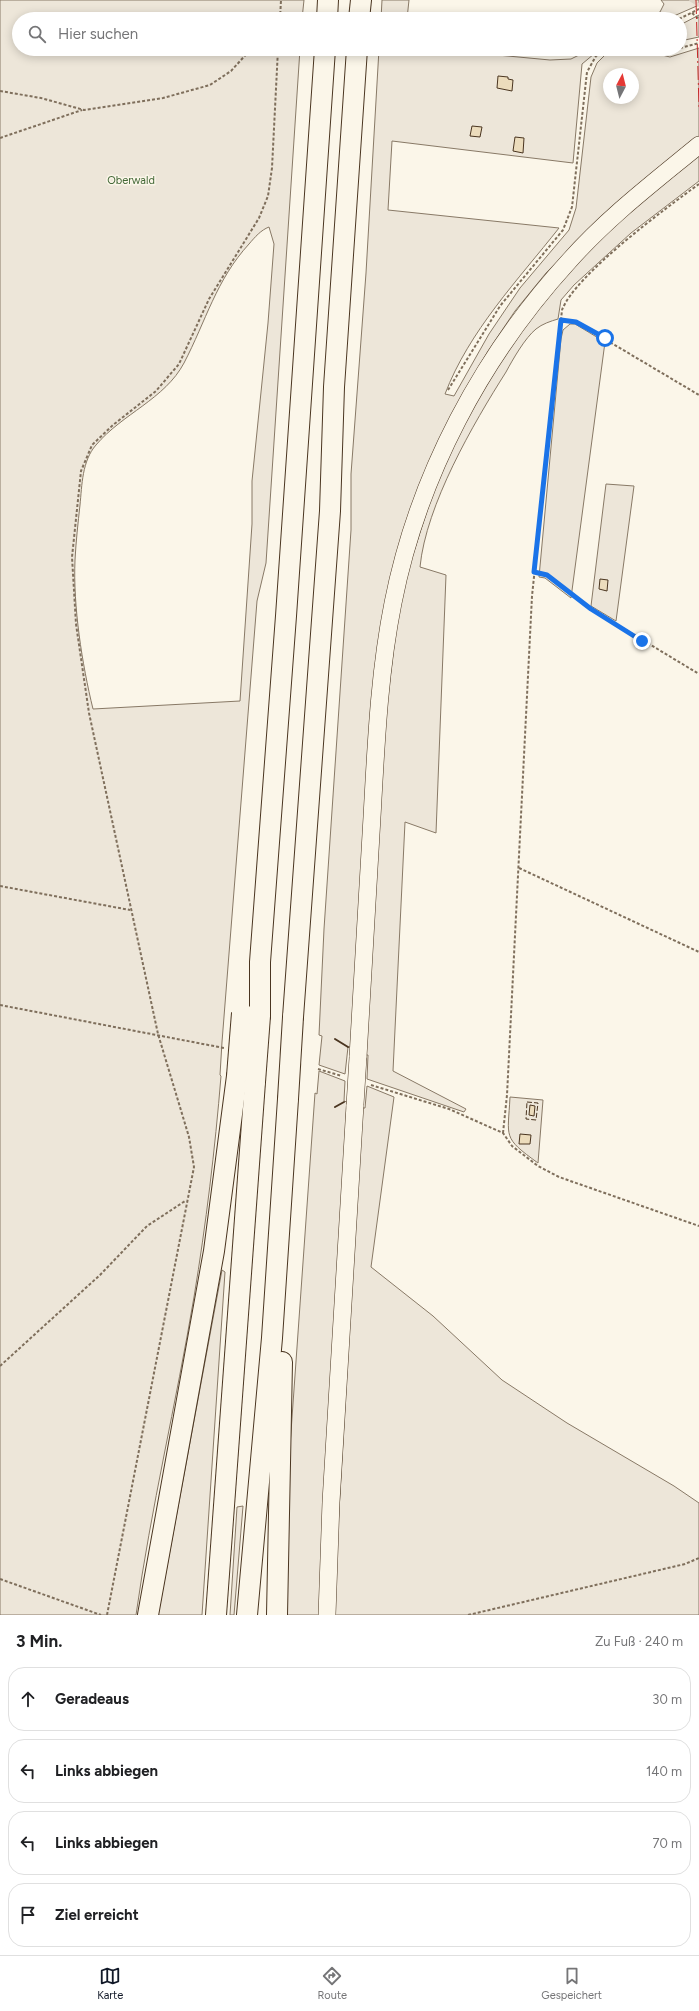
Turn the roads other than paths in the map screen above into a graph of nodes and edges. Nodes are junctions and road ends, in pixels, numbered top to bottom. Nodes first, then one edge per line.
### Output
1 (328, 0) edge
2 (361, 0) edge
3 (327, 12) edge
4 (360, 12) edge
5 (325, 56) edge
6 (357, 56) edge
7 (699, 145) edge
8 (246, 1079) junction
9 (272, 1338) junction
10 (148, 1615) edge
11 (216, 1615) edge
12 (247, 1615) edge
13 (277, 1615) edge
14 (327, 1615) edge

1 - 3 highway
2 - 4 highway
5 - 8 highway, bridge
6 - 9 highway, bridge
7 - 14 main road, bridge
8 - 10 highway
8 - 11 highway
9 - 12 highway
9 - 13 highway

